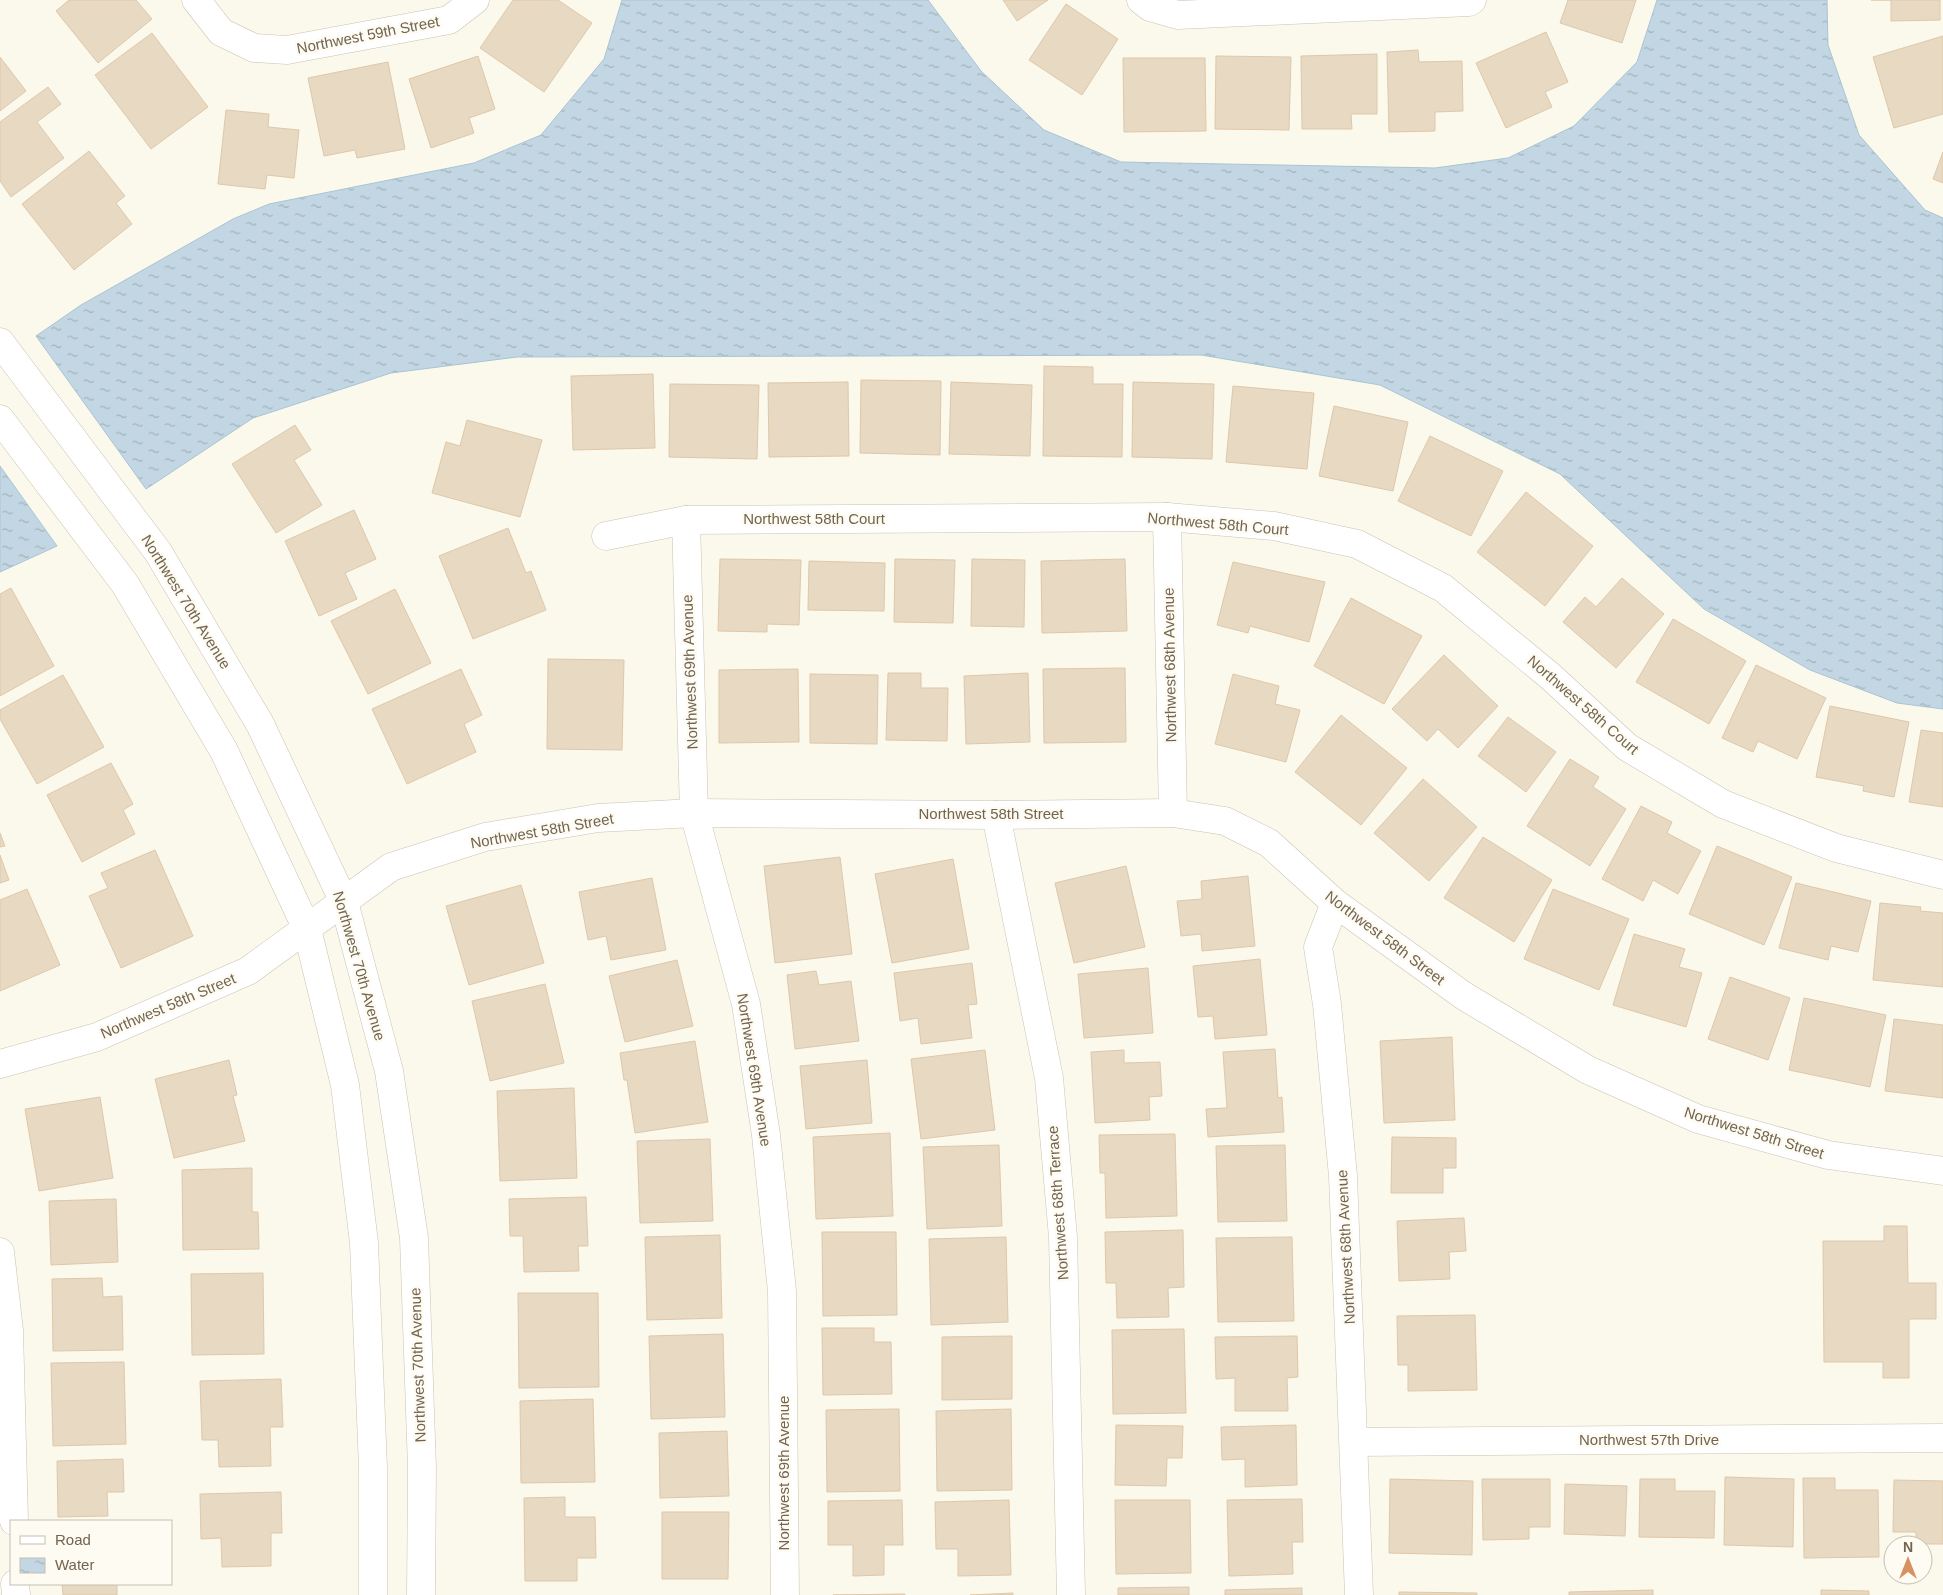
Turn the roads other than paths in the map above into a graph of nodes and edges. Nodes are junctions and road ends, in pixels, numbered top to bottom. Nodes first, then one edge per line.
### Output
1 (196, 0) edge
2 (475, 0) edge
3 (1472, 0) edge
4 (1146, 3) edge
5 (0, 342) edge
6 (0, 419) edge
7 (1167, 517) junction
8 (686, 520) junction
9 (606, 536) dead end
10 (694, 813) junction
11 (1173, 813) junction
12 (996, 816) junction
13 (1943, 875) edge
14 (344, 902) junction
15 (1335, 903) junction
16 (307, 929) junction
17 (0, 1064) edge
18 (1943, 1171) edge
19 (0, 1252) edge
20 (1943, 1438) edge
21 (1354, 1442) junction
22 (14, 1520) edge
23 (373, 1595) edge
24 (421, 1595) edge
25 (785, 1595) edge
26 (1071, 1595) edge
27 (1359, 1595) edge

1 - 2 street, Northwest 59th Street
3 - 4 street
5 - 14 street, Northwest 70th Avenue
6 - 16 street
7 - 8 street, Northwest 58th Court
7 - 11 street, Northwest 68th Avenue
7 - 13 street, Northwest 58th Court
8 - 9 street, Northwest 58th Court
8 - 10 street, Northwest 69th Avenue
10 - 12 street, Northwest 58th Street
10 - 14 street, Northwest 58th Street
10 - 25 street, Northwest 69th Avenue
11 - 12 street, Northwest 58th Street
11 - 15 street, Northwest 58th Street
12 - 26 street, Northwest 68th Terrace
14 - 16 street, Northwest 58th Street
14 - 24 street, Northwest 70th Avenue
15 - 18 street, Northwest 58th Street
15 - 21 street, Northwest 68th Avenue
16 - 17 street, Northwest 58th Street
16 - 23 street
19 - 22 street
20 - 21 street, Northwest 57th Drive
21 - 27 street, Northwest 68th Avenue

